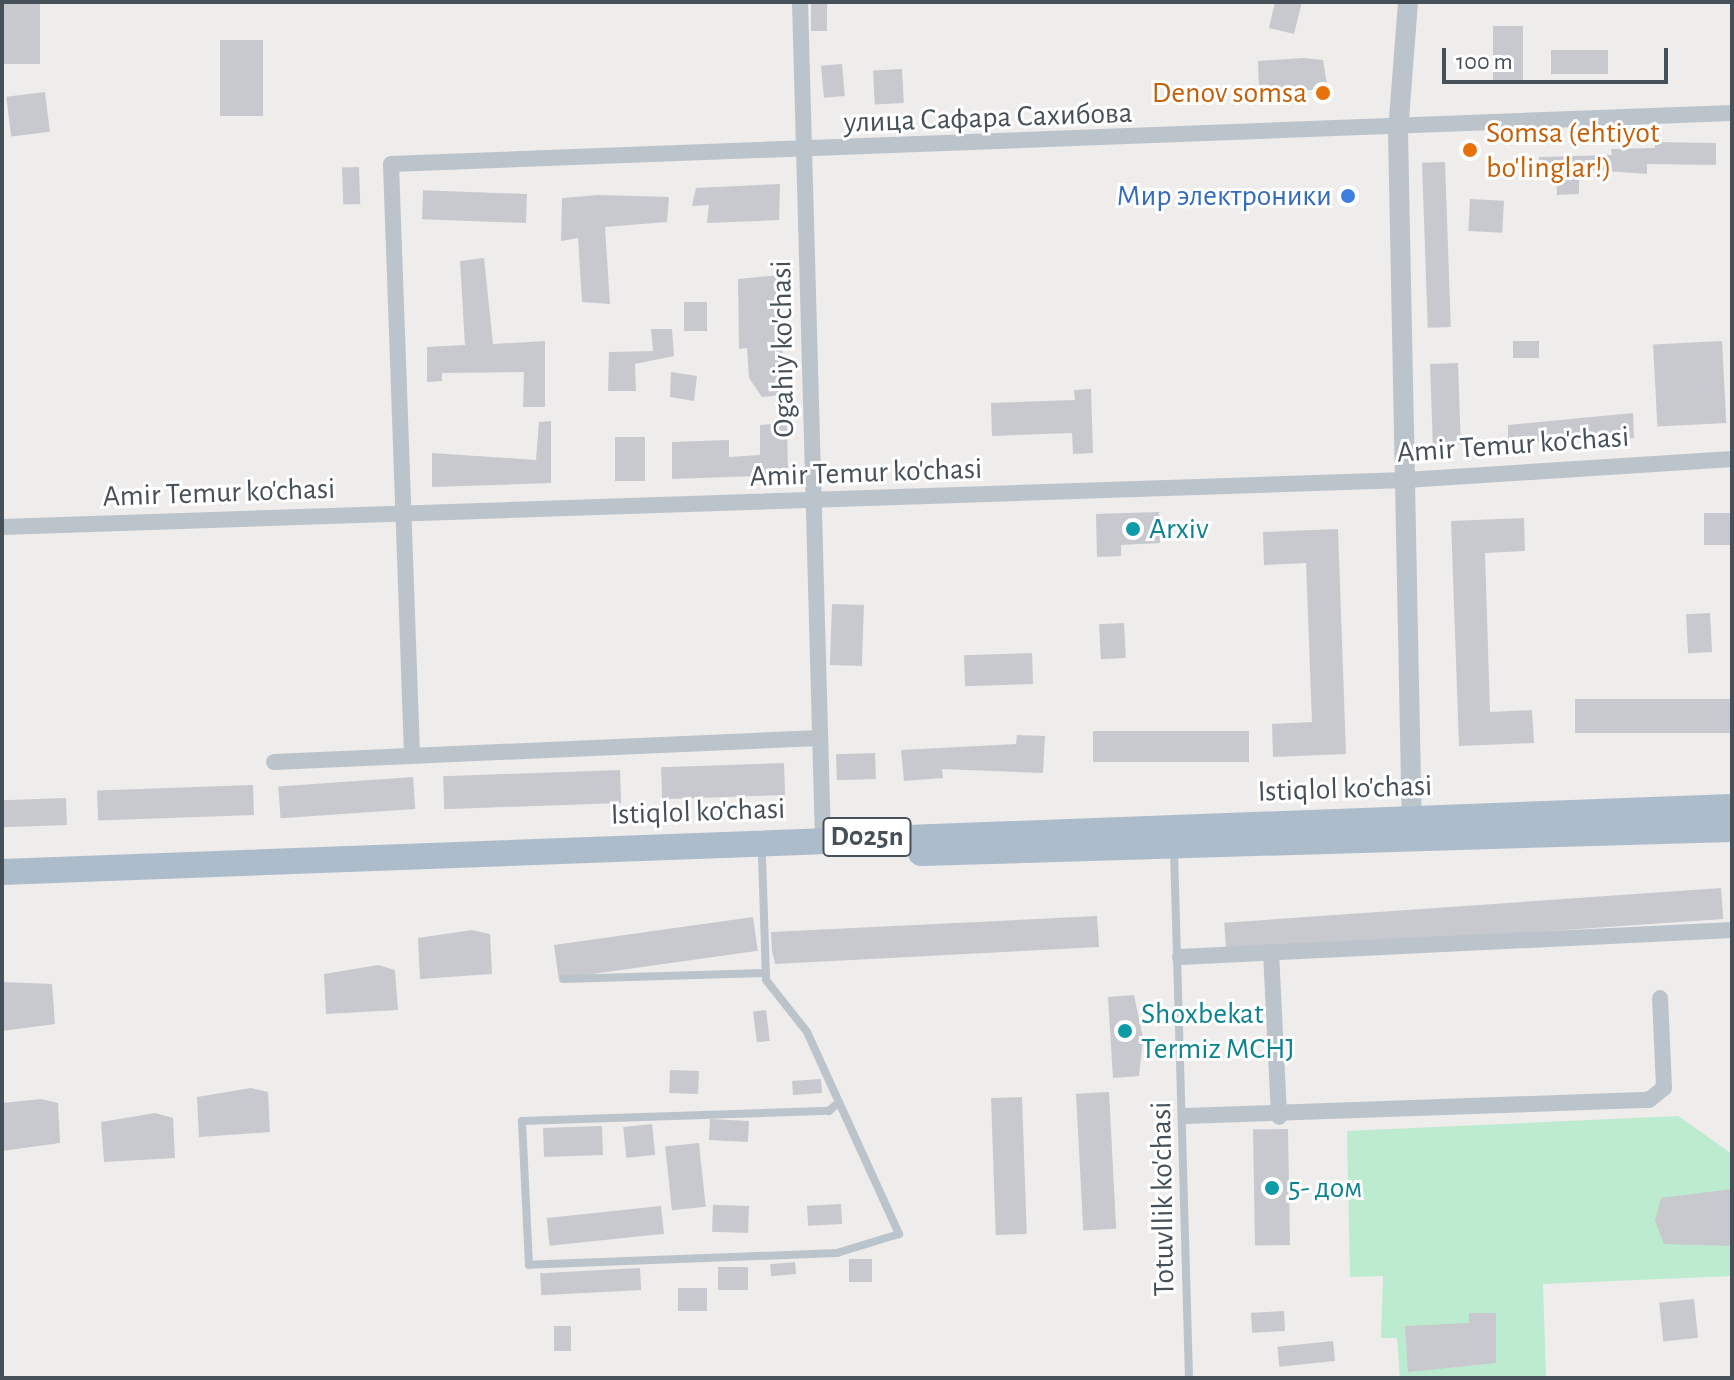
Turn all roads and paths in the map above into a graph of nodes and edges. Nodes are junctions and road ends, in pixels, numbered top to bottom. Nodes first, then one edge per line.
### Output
1 (800, 2) edge
2 (1408, 2) edge
3 (1732, 113) edge
4 (1398, 131) junction
5 (806, 153) junction
6 (1732, 459) edge
7 (1406, 480) junction
8 (815, 503) junction
9 (403, 515) junction
10 (2, 527) edge
11 (819, 738) junction
12 (412, 754) junction
13 (274, 762) dead end
14 (1732, 807) edge
15 (1412, 828) junction
16 (1732, 829) edge
17 (1173, 837) junction
18 (823, 839) junction
19 (762, 857) junction
20 (2, 872) edge
21 (2, 886) edge
22 (1732, 930) edge
23 (1271, 952) junction
24 (1180, 957) junction
25 (766, 973) junction
26 (563, 979) dead end
27 (1660, 998) dead end
28 (839, 1102) junction
29 (1186, 1116) junction
30 (1279, 1117) junction
31 (1189, 1378) edge

1 - 5 street, Ogahiy ko'chasi
2 - 4 street
3 - 4 street, улица Сафара Сахибова
4 - 5 street, улица Сафара Сахибова
4 - 7 street
5 - 8 street, Ogahiy ko'chasi
5 - 9 street, улица Сафара Сахибова
6 - 7 street, Amir Temur ko'chasi
7 - 8 street, Amir Temur ko'chasi
7 - 15 street
8 - 9 street, Amir Temur ko'chasi
8 - 11 street, Ogahiy ko'chasi
9 - 10 street, Amir Temur ko'chasi
9 - 12 street
11 - 12 street
11 - 18 street, Ogahiy ko'chasi
12 - 13 street
14 - 15 main road, Istiqlol ko'chasi / D025n
15 - 16 main road, Istiqlol ko'chasi / D025n
15 - 17 main road, Istiqlol ko'chasi / D025n
17 - 18 main road, Istiqlol ko'chasi / D025n
17 - 19 main road, Istiqlol ko'chasi / D025n
17 - 24 lane, Totuvllik ko'chasi
18 - 20 main road, Istiqlol ko'chasi / D025n
19 - 21 main road, Istiqlol ko'chasi / D025n
19 - 25 lane
22 - 23 street
23 - 24 street
23 - 30 street
24 - 29 lane, Totuvllik ko'chasi
25 - 26 lane
25 - 28 lane
27 - 30 street
28 - 28 lane
29 - 30 street
29 - 31 lane, Totuvllik ko'chasi

